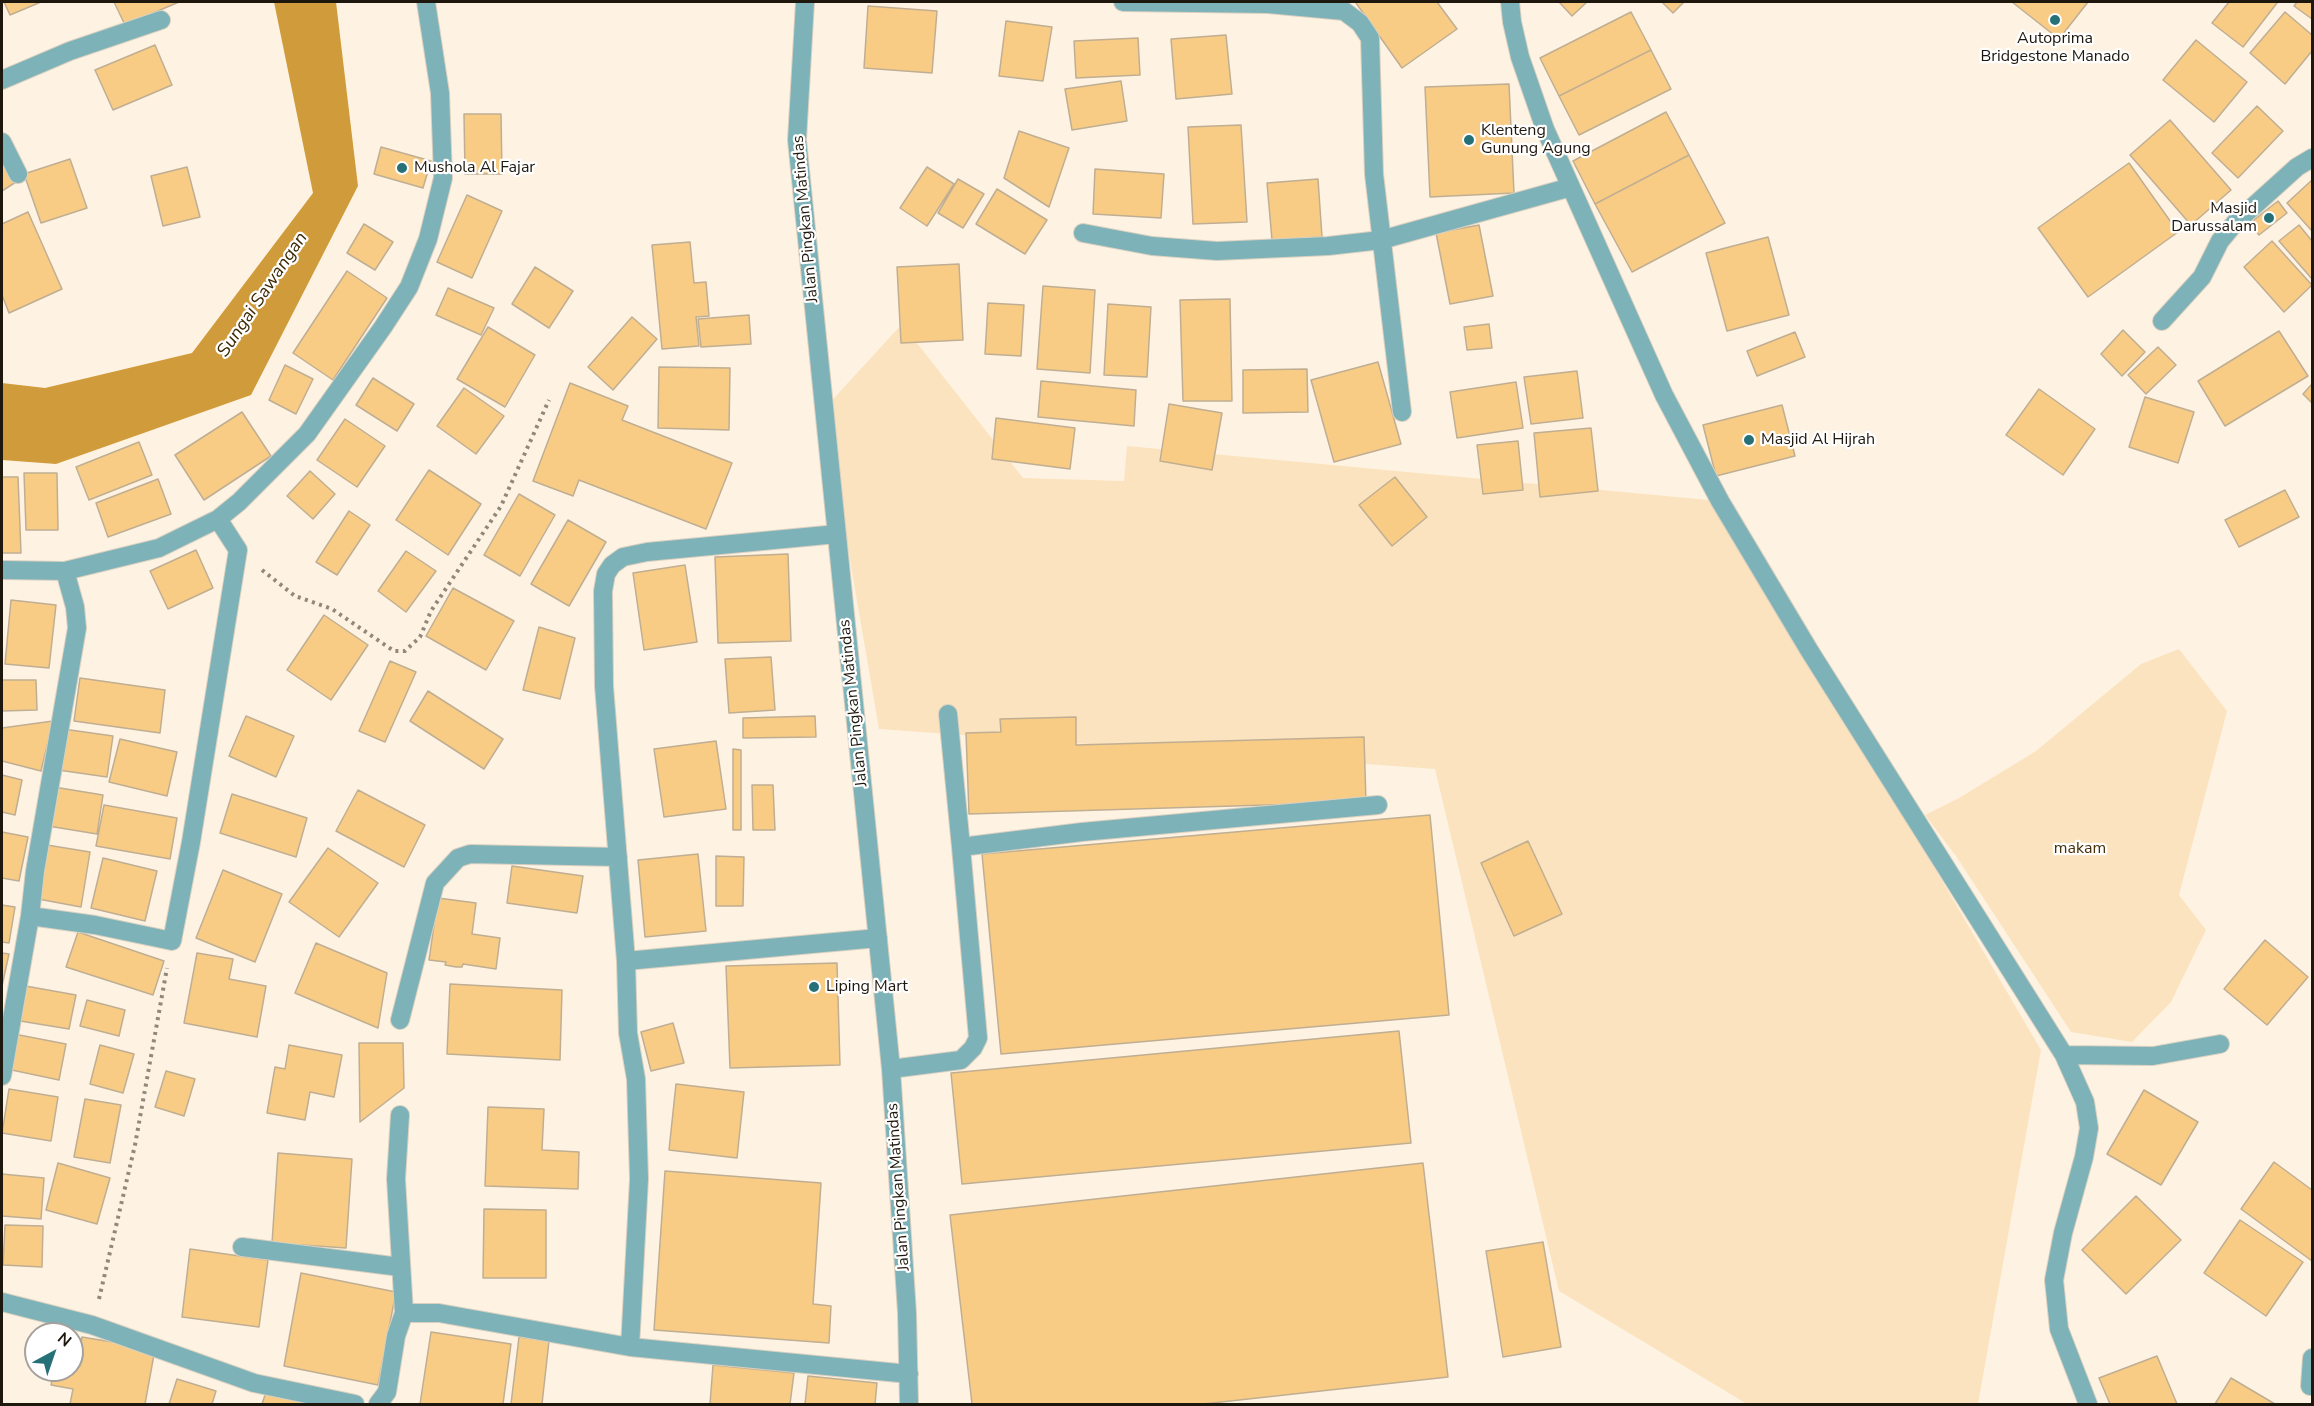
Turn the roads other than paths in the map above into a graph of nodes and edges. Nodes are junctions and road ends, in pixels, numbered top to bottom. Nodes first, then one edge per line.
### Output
1 (426, 2) edge
2 (805, 2) edge
3 (1123, 2) edge
4 (1510, 2) edge
5 (161, 20) dead end
6 (2, 80) edge
7 (2, 142) edge
8 (2313, 158) edge
9 (18, 174) dead end
10 (1571, 187) junction
11 (1083, 233) dead end
12 (1381, 240) junction
13 (2162, 321) dead end
14 (1402, 412) dead end
15 (218, 519) junction
16 (837, 534) junction
17 (2, 570) edge
18 (65, 571) junction
19 (948, 714) dead end
20 (1378, 805) dead end
21 (961, 847) junction
22 (618, 857) junction
23 (30, 916) junction
24 (878, 938) junction
25 (626, 960) junction
26 (400, 1020) dead end
27 (2220, 1044) dead end
28 (2064, 1055) junction
29 (891, 1069) junction
30 (2, 1076) edge
31 (400, 1115) dead end
32 (242, 1247) dead end
33 (400, 1267) junction
34 (2, 1302) edge
35 (404, 1313) junction
36 (630, 1347) junction
37 (2313, 1358) edge
38 (909, 1374) junction
39 (2310, 1386) dead end
40 (355, 1404) edge
41 (378, 1404) edge
42 (909, 1404) edge
43 (2088, 1404) edge

1 - 15 street
2 - 16 street, Jalan Pingkan Matindas
3 - 12 street
4 - 10 street
5 - 6 street
7 - 9 street
8 - 13 street
10 - 12 street
10 - 28 street
11 - 12 street
12 - 14 street
15 - 18 street
15 - 23 street
16 - 22 street
16 - 24 street, Jalan Pingkan Matindas
17 - 18 street
18 - 23 street
19 - 21 street
20 - 21 street
21 - 29 street
22 - 25 street
22 - 26 street
23 - 30 street
24 - 25 street
24 - 29 street, Jalan Pingkan Matindas
25 - 36 street
27 - 28 street
28 - 43 street
29 - 38 street, Jalan Pingkan Matindas
31 - 33 street
32 - 33 street
33 - 35 street
34 - 40 street
35 - 36 street
35 - 41 street
36 - 38 street
37 - 39 street
38 - 42 street, Jalan Pingkan Matindas

